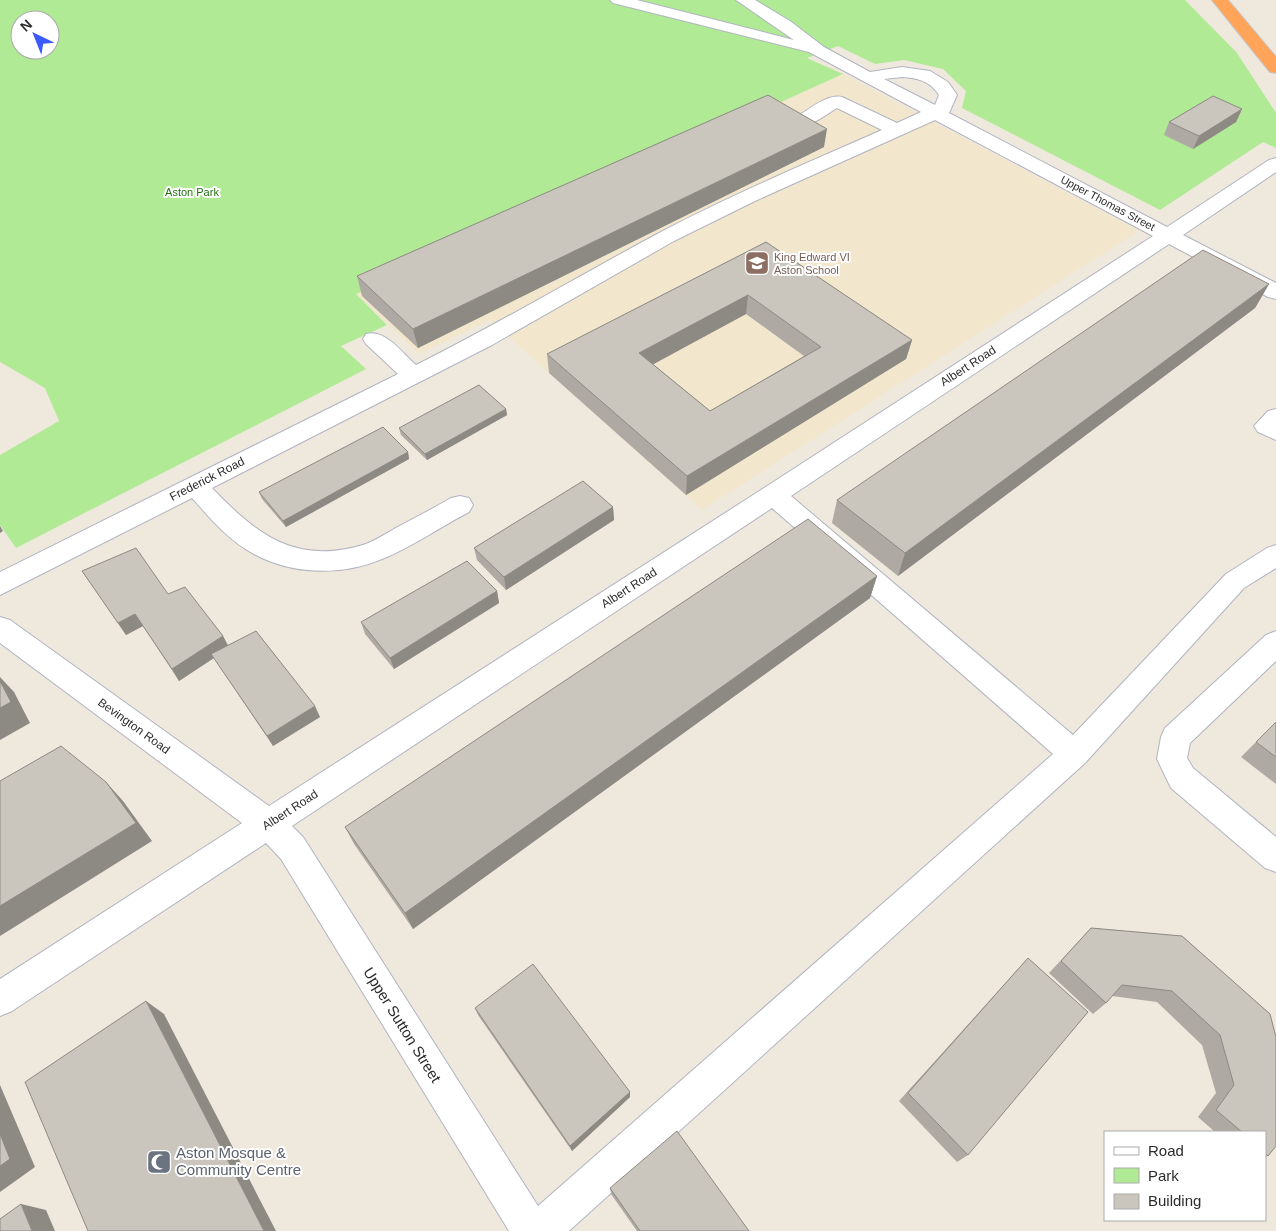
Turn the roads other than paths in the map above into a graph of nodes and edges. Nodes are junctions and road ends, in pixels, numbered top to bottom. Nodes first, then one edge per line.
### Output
1 (618, 0) edge
2 (744, 0) edge
3 (1220, 0) edge
4 (818, 51) junction
5 (1276, 68) edge
6 (869, 77) junction
7 (939, 113) junction
8 (804, 120) edge
9 (896, 130) junction
10 (1276, 164) edge
11 (1267, 181) edge
12 (1168, 235) junction
13 (1276, 292) edge
14 (374, 338) dead end
15 (414, 376) junction
16 (1276, 417) edge
17 (1276, 432) edge
18 (194, 485) junction
19 (773, 495) junction
20 (460, 505) dead end
21 (1276, 555) edge
22 (0, 584) edge
23 (0, 628) edge
24 (1276, 642) edge
25 (1074, 754) junction
26 (268, 824) junction
27 (1276, 857) edge
28 (0, 999) edge
29 (531, 1231) edge
30 (540, 1231) edge

1 - 4 street
2 - 4 street
3 - 5 highway
4 - 6 street, Upper Thomas Street
6 - 7 street, Upper Thomas Street
6 - 7 street
7 - 9 street, Frederick Road
7 - 12 street, Upper Thomas Street
8 - 9 street
9 - 15 street, Frederick Road
10 - 11 street, Albert Road
11 - 12 street, Albert Road
12 - 13 street, Upper Thomas Street
12 - 19 street, Albert Road
14 - 15 street
15 - 18 street, Frederick Road
16 - 17 street
18 - 20 street
18 - 22 street, Frederick Road
19 - 25 street
19 - 26 street, Albert Road
21 - 25 street
23 - 26 street, Bevington Road
24 - 27 street
25 - 30 street
26 - 28 street, Albert Road
26 - 29 street, Upper Sutton Street

